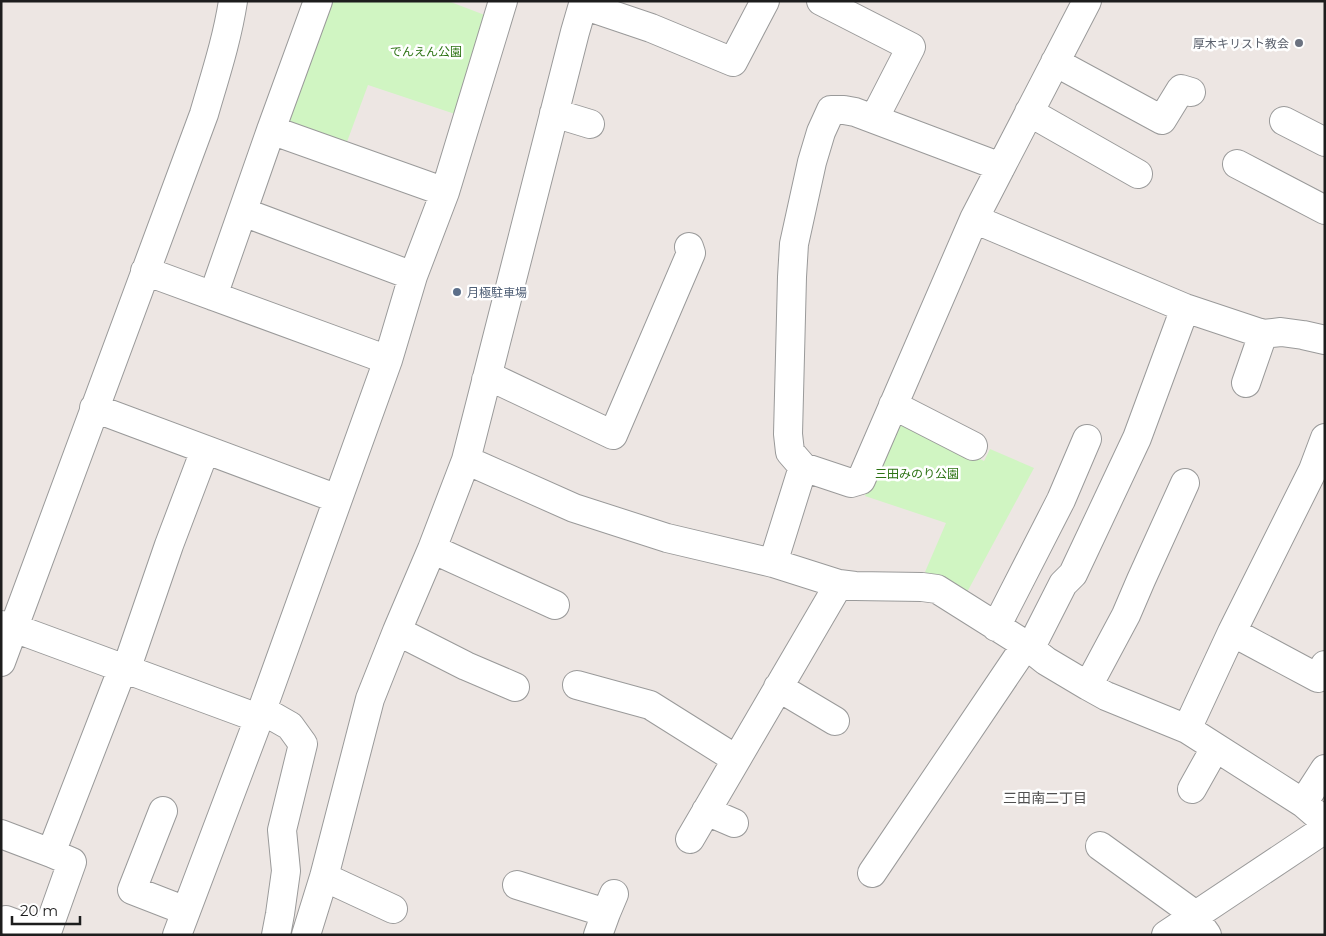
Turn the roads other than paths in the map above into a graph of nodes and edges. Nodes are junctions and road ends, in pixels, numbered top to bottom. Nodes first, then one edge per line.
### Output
1 (233, 1) edge
2 (318, 1) edge
3 (503, 1) edge
4 (765, 1) edge
5 (821, 1) edge
6 (1087, 1) edge
7 (583, 3) edge
8 (1055, 62) junction
9 (1190, 92) dead end
10 (1030, 112) junction
11 (554, 113) junction
12 (874, 119) junction
13 (1284, 121) dead end
14 (590, 124) dead end
15 (271, 130) junction
16 (1325, 142) edge
17 (1237, 164) dead end
18 (1001, 167) junction
19 (1138, 174) dead end
20 (445, 192) junction
21 (1325, 210) edge
22 (243, 212) junction
23 (974, 219) junction
24 (689, 247) dead end
25 (145, 271) junction
26 (413, 276) junction
27 (213, 296) junction
28 (1185, 308) junction
29 (1263, 334) junction
30 (1325, 340) edge
31 (388, 360) junction
32 (486, 380) junction
33 (1246, 383) dead end
34 (893, 405) junction
35 (94, 408) junction
36 (1325, 438) edge
37 (1087, 439) dead end
38 (973, 446) dead end
39 (205, 450) junction
40 (466, 460) junction
41 (804, 467) junction
42 (1185, 483) dead end
43 (338, 499) junction
44 (432, 549) junction
45 (773, 563) junction
46 (838, 584) junction
47 (548, 596) dead end
48 (7, 626) edge
49 (996, 627) junction
50 (397, 631) junction
51 (1232, 632) junction
52 (1028, 647) junction
53 (1, 662) edge
54 (1325, 665) edge
55 (126, 670) junction
56 (577, 685) dead end
57 (1088, 686) junction
58 (515, 687) dead end
59 (778, 687) junction
60 (260, 714) junction
61 (835, 720) dead end
62 (1187, 730) junction
63 (1215, 748) junction
64 (736, 759) junction
65 (1325, 769) edge
66 (1192, 789) dead end
67 (1303, 803) junction
68 (163, 811) dead end
69 (706, 811) junction
70 (1325, 822) edge
71 (734, 823) dead end
72 (1325, 829) edge
73 (1, 834) edge
74 (690, 839) dead end
75 (1100, 846) dead end
76 (51, 852) junction
77 (872, 873) dead end
78 (324, 877) junction
79 (518, 885) dead end
80 (393, 909) dead end
81 (606, 914) edge
82 (6, 920) dead end
83 (181, 923) edge
84 (1200, 926) edge
85 (46, 935) edge
86 (276, 935) edge
87 (306, 935) edge
88 (1166, 935) edge

1 - 25 street
2 - 15 street
3 - 20 street
4 - 7 street
5 - 12 street
6 - 8 street
7 - 11 street
8 - 9 street
8 - 10 street
10 - 18 street
10 - 19 street
11 - 14 street
11 - 32 street
12 - 18 street
12 - 41 street
13 - 16 street
15 - 20 street
15 - 22 street
17 - 21 street
18 - 23 street
20 - 26 street
22 - 26 street
22 - 27 street
23 - 28 street
23 - 34 street
24 - 32 street
25 - 27 street
25 - 35 street
26 - 31 street
27 - 31 street
28 - 29 street
28 - 52 street
29 - 30 street
29 - 33 street
31 - 43 street
32 - 40 street
34 - 38 street
34 - 41 street
35 - 39 street
35 - 48 street
36 - 51 street
37 - 49 street
39 - 43 street
39 - 55 street
40 - 44 street
40 - 45 street
41 - 45 street
42 - 57 street
43 - 60 street
44 - 47 street
44 - 50 street
45 - 46 street
46 - 49 street
46 - 59 street
48 - 53 street
48 - 55 street
49 - 52 street
50 - 58 street
50 - 78 street
51 - 54 street
51 - 62 street
52 - 57 street
52 - 77 street
55 - 60 street
55 - 76 street
56 - 64 street
57 - 62 street
59 - 61 street
59 - 64 street
60 - 83 street
60 - 86 street
62 - 63 street
63 - 66 street
63 - 67 street
64 - 69 street
65 - 67 street
67 - 70 street
68 - 83 street
69 - 71 street
69 - 74 street
72 - 84 street
73 - 76 street
75 - 84 street
76 - 85 street
78 - 80 street
78 - 87 street
79 - 81 street
82 - 85 street
84 - 88 street

